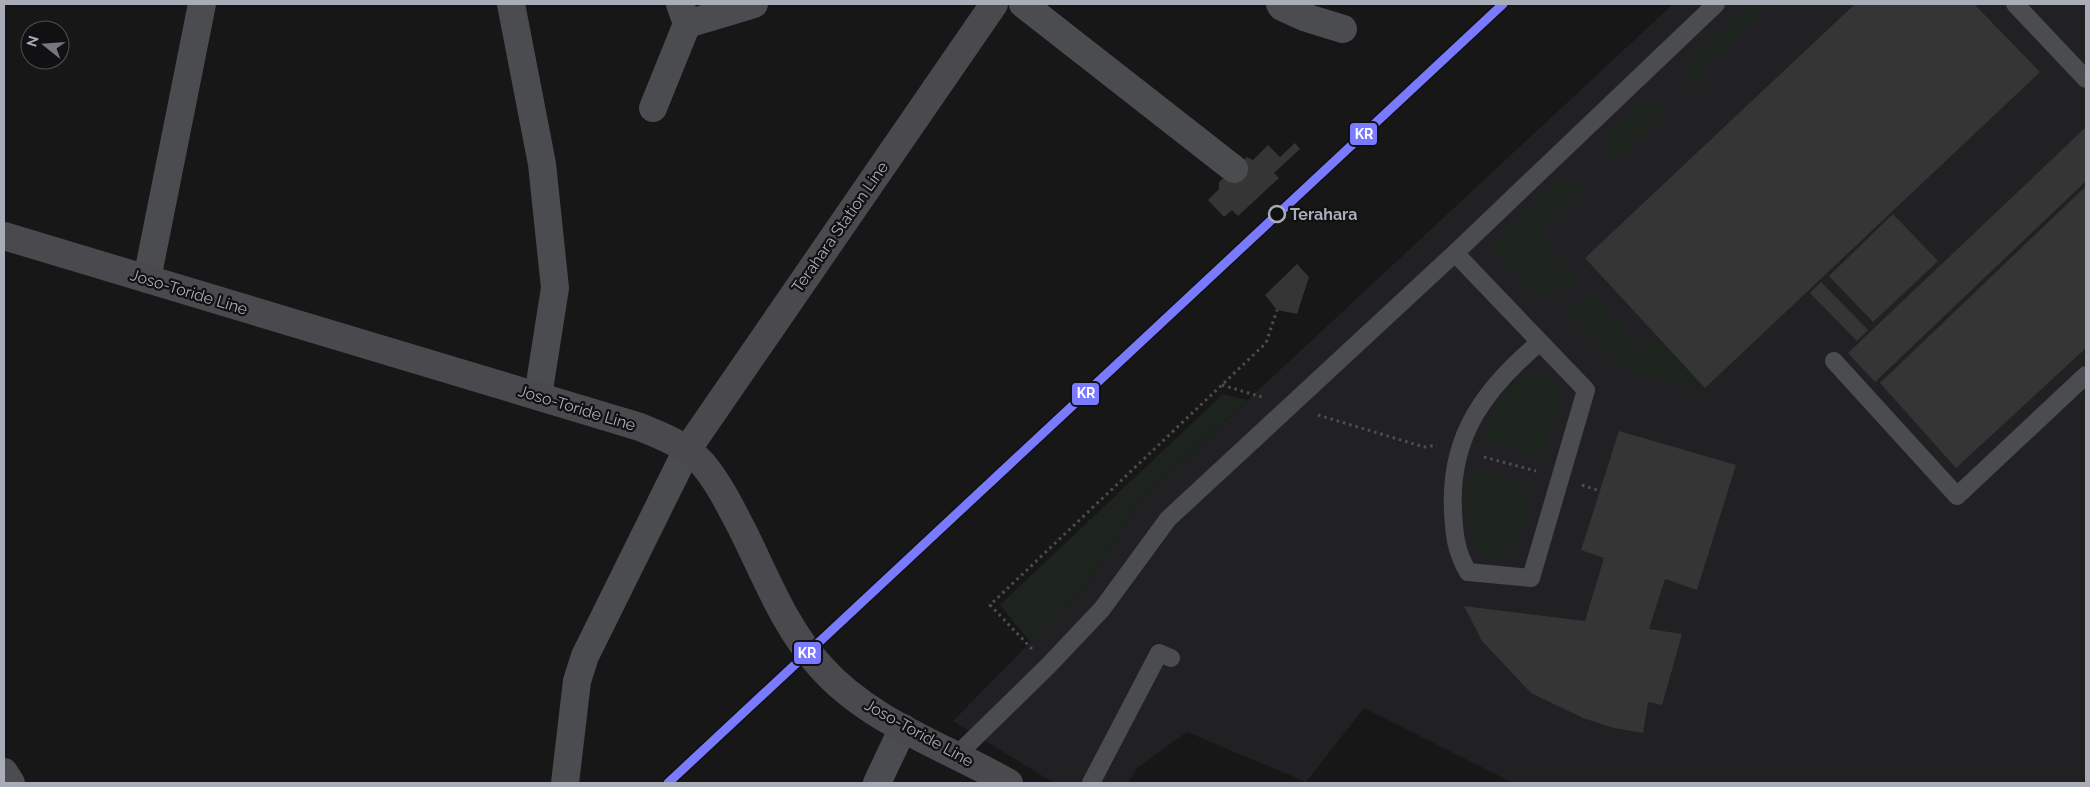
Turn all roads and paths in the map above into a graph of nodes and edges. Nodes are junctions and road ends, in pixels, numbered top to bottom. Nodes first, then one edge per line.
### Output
1 (202, 4) edge
2 (511, 4) edge
3 (754, 4) edge
4 (994, 4) edge
5 (1023, 4) edge
6 (1280, 4) edge
7 (1716, 4) edge
8 (2015, 4) edge
9 (683, 14) edge
10 (1343, 29) dead end
11 (2086, 79) edge
12 (652, 108) dead end
13 (1234, 169) dead end
14 (4, 236) edge
15 (1455, 253) junction
16 (146, 279) junction
17 (1277, 310) dead end
18 (1540, 342) junction
19 (1834, 362) dead end
20 (2086, 375) edge
21 (1222, 385) junction
22 (538, 396) junction
23 (1290, 406) junction
24 (686, 450) junction
25 (1459, 450) junction
26 (1560, 478) junction
27 (1600, 491) dead end
28 (1171, 658) dead end
29 (1048, 666) junction
30 (903, 728) junction
31 (957, 755) junction
32 (4, 772) edge
33 (11, 783) edge
34 (565, 783) edge
35 (877, 783) edge
36 (1008, 783) edge
37 (1092, 783) edge

1 - 16 street
2 - 22 street
3 - 9 street
4 - 24 main road, Terahara Station Line
5 - 13 street
6 - 10 street
7 - 15 lane
8 - 11 lane
9 - 12 street
14 - 16 main road, Joso-Toride Line
15 - 18 lane
15 - 23 lane
16 - 22 main road, Joso-Toride Line
17 - 21 path
18 - 25 lane
18 - 26 lane
19 - 20 lane
21 - 23 path
21 - 29 path
22 - 24 main road, Joso-Toride Line
23 - 25 path
23 - 29 lane
24 - 30 main road, Joso-Toride Line
24 - 34 street
25 - 26 path
25 - 26 lane
26 - 27 path
28 - 37 lane
29 - 31 lane
30 - 31 main road, Joso-Toride Line
30 - 35 street
31 - 36 main road, Joso-Toride Line
32 - 33 street

